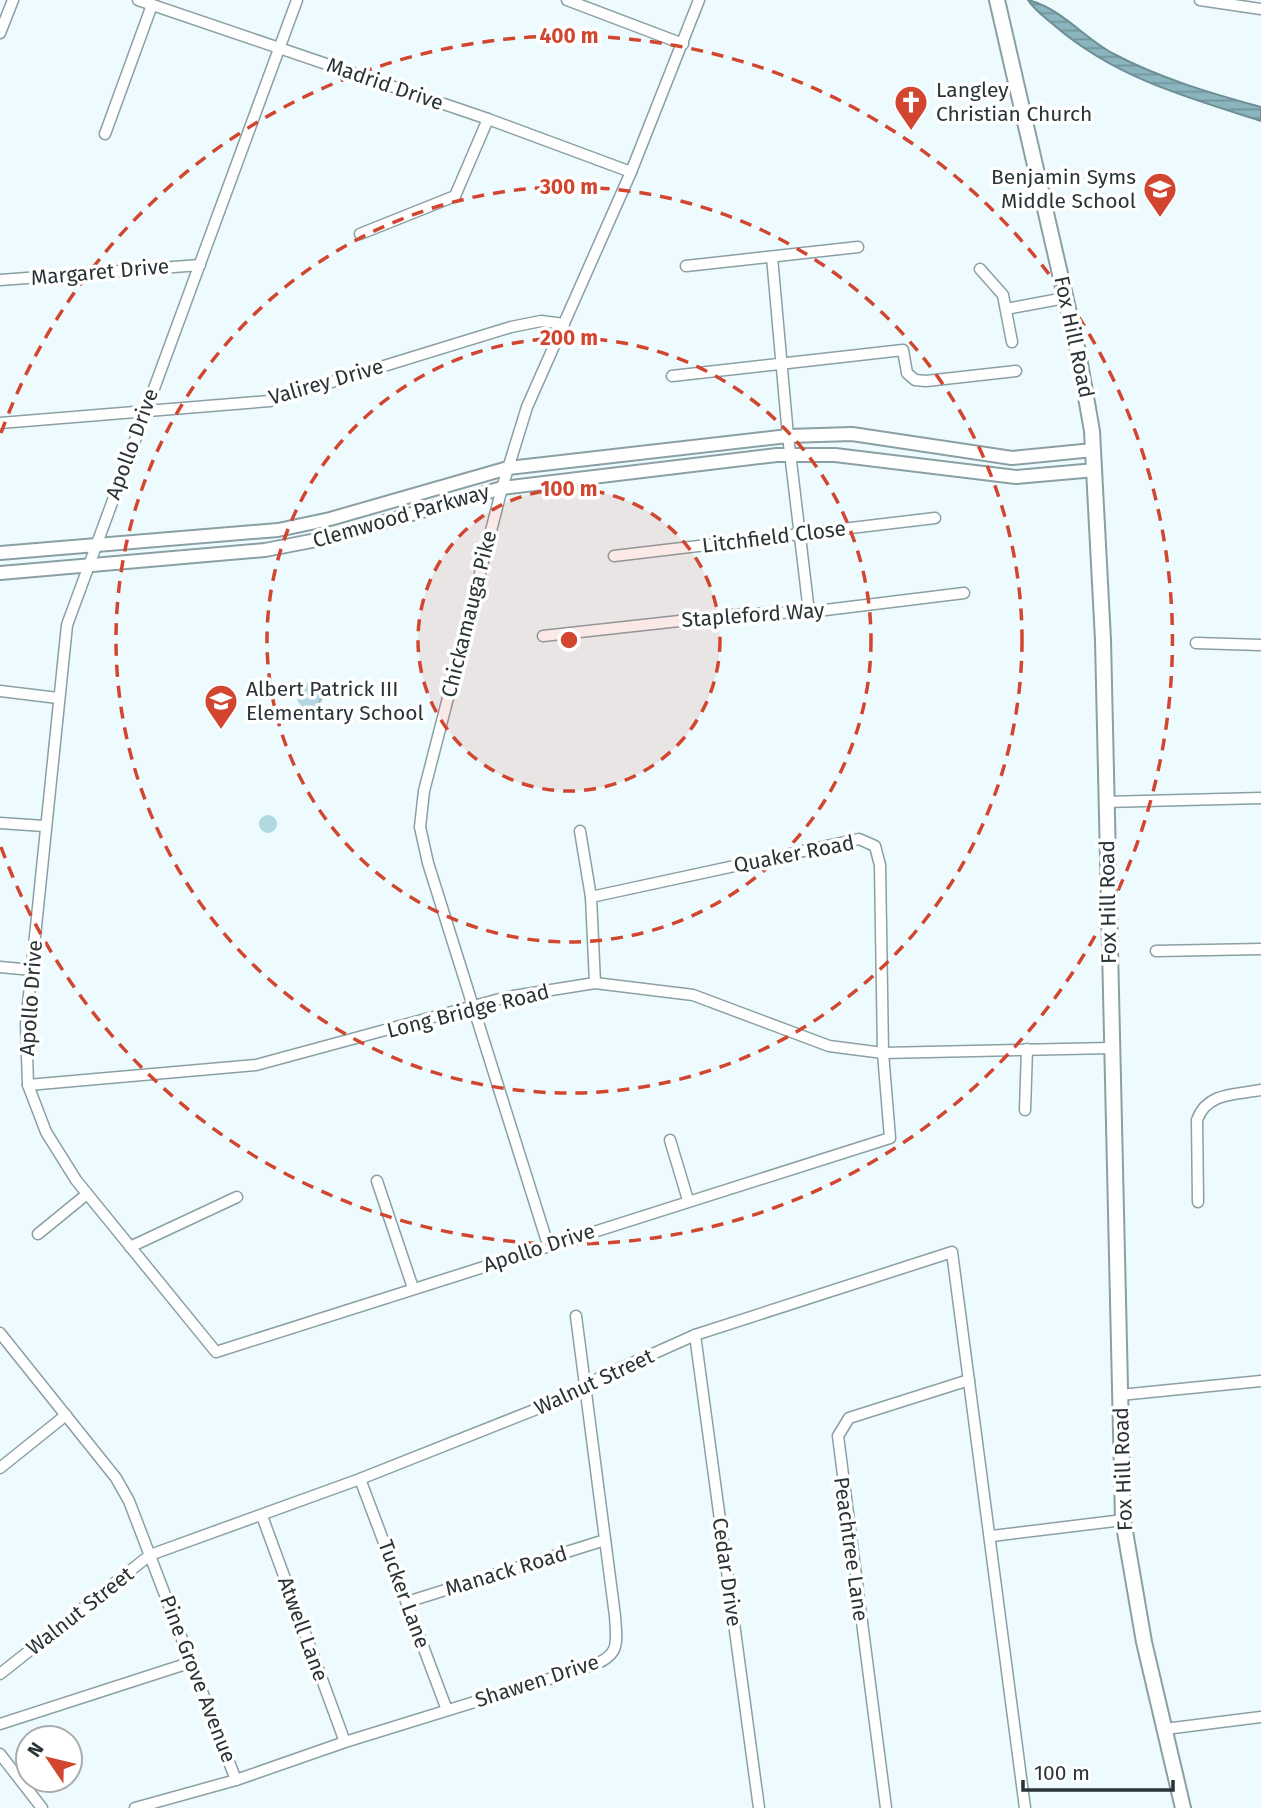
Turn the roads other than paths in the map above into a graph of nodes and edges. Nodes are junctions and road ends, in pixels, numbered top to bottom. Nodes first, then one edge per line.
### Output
1 (13, 0) edge
2 (138, 0) edge
3 (297, 0) edge
4 (566, 0) edge
5 (699, 0) edge
6 (997, 0) edge
7 (1201, 0) edge
8 (152, 5) junction
9 (1261, 9) edge
10 (0, 33) edge
11 (682, 44) junction
12 (280, 47) junction
13 (488, 119) junction
14 (105, 134) dead end
15 (631, 172) junction
16 (360, 234) dead end
17 (858, 247) dead end
18 (772, 257) junction
19 (200, 265) junction
20 (686, 266) dead end
21 (980, 269) dead end
22 (0, 280) edge
23 (1065, 298) junction
24 (1006, 309) junction
25 (564, 324) junction
26 (1012, 342) dead end
27 (782, 364) junction
28 (1016, 370) dead end
29 (672, 376) dead end
30 (143, 411) junction
31 (0, 423) edge
32 (788, 436) junction
33 (1093, 450) junction
34 (790, 455) junction
35 (508, 468) junction
36 (1095, 470) junction
37 (502, 488) junction
38 (935, 518) dead end
39 (800, 533) junction
40 (95, 544) junction
41 (0, 553) edge
42 (614, 555) dead end
43 (88, 565) junction
44 (0, 573) edge
45 (964, 593) dead end
46 (809, 612) junction
47 (542, 636) dead end
48 (1196, 643) dead end
49 (1261, 645) edge
50 (0, 691) edge
51 (58, 698) junction
52 (1261, 798) edge
53 (1105, 802) junction
54 (0, 823) edge
55 (44, 826) junction
56 (580, 831) dead end
57 (591, 897) junction
58 (1261, 949) edge
59 (1156, 951) dead end
60 (0, 967) edge
61 (32, 970) junction
62 (596, 983) junction
63 (475, 1007) junction
64 (1111, 1048) junction
65 (1027, 1049) junction
66 (883, 1053) junction
67 (29, 1085) junction
68 (1261, 1090) edge
69 (1025, 1110) dead end
70 (670, 1140) dead end
71 (377, 1181) dead end
72 (87, 1194) junction
73 (237, 1196) dead end
74 (688, 1200) junction
75 (1198, 1202) dead end
76 (38, 1234) dead end
77 (548, 1245) junction
78 (130, 1247) junction
79 (413, 1288) junction
80 (576, 1316) dead end
81 (0, 1333) edge
82 (695, 1335) junction
83 (969, 1380) junction
84 (1261, 1381) edge
85 (587, 1389) junction
86 (1120, 1395) junction
87 (66, 1415) junction
88 (0, 1468) edge
89 (360, 1479) junction
90 (262, 1516) junction
91 (1123, 1520) junction
92 (992, 1536) junction
93 (605, 1540) junction
94 (150, 1555) junction
95 (407, 1602) junction
96 (192, 1662) junction
97 (0, 1674) edge
98 (447, 1710) junction
99 (1261, 1717) edge
100 (0, 1724) edge
101 (1165, 1729) junction
102 (345, 1742) junction
103 (0, 1754) edge
104 (236, 1780) junction
105 (43, 1808) edge
106 (135, 1808) edge
107 (759, 1808) edge
108 (886, 1808) edge
109 (1025, 1808) edge
110 (1183, 1808) edge

1 - 10 street
2 - 8 street, Madrid Drive
3 - 12 street, Apollo Drive
4 - 11 street
5 - 11 street, Chickamauga Pike
6 - 23 main road, Fox Hill Road
7 - 9 street
8 - 12 street, Madrid Drive
8 - 14 street
11 - 15 street, Chickamauga Pike
12 - 13 street, Madrid Drive
12 - 19 street, Apollo Drive
13 - 15 street, Madrid Drive
13 - 16 street
15 - 25 street, Chickamauga Pike
17 - 18 street
18 - 20 street
18 - 27 street
19 - 22 street, Margaret Drive
19 - 30 street, Apollo Drive
21 - 24 street
23 - 24 street
23 - 33 main road, Fox Hill Road
24 - 26 street
25 - 30 street, Valirey Drive
25 - 35 street, Chickamauga Pike
27 - 28 street
27 - 29 street
27 - 32 street
30 - 31 street, Valirey Drive
30 - 40 street, Apollo Drive
32 - 33 street, Clemwood Parkway
32 - 34 street
32 - 35 street, Clemwood Parkway
33 - 36 main road, Fox Hill Road
34 - 36 street, Clemwood Parkway
34 - 37 street, Clemwood Parkway
34 - 39 street
35 - 37 street, Chickamauga Pike
35 - 40 street, Clemwood Parkway
36 - 53 main road, Fox Hill Road
37 - 43 street, Clemwood Parkway
37 - 63 street, Chickamauga Pike
38 - 39 street, Litchfield Close
39 - 42 street, Litchfield Close
39 - 46 street
40 - 41 street, Clemwood Parkway
40 - 43 street, Apollo Drive
43 - 44 street, Clemwood Parkway
43 - 51 street, Apollo Drive
45 - 46 street, Stapleford Way
46 - 47 street, Stapleford Way
48 - 49 street
50 - 51 street
51 - 55 street, Apollo Drive
52 - 53 street
53 - 64 main road, Fox Hill Road
54 - 55 street
55 - 61 street, Apollo Drive
56 - 57 street
57 - 62 street
57 - 66 street, Quaker Road
58 - 59 street
60 - 61 street
61 - 67 street, Apollo Drive
62 - 63 street, Long Bridge Road
62 - 66 street, Long Bridge Road
63 - 67 street, Long Bridge Road
63 - 77 street, Chickamauga Pike
64 - 65 street, Long Bridge Road
64 - 86 main road, Fox Hill Road
65 - 66 street, Long Bridge Road
65 - 69 street
66 - 74 street, Apollo Drive
67 - 72 street, Apollo Drive
68 - 75 street
70 - 74 street
71 - 79 street
72 - 76 street
72 - 78 street, Apollo Drive
73 - 78 street
74 - 77 street, Apollo Drive
77 - 79 street, Apollo Drive
78 - 79 street, Apollo Drive
80 - 85 street, Shawen Drive
81 - 87 street, Pine Grove Avenue
82 - 83 street, Walnut Street
82 - 85 street, Walnut Street
82 - 107 street, Cedar Drive
83 - 92 street, Walnut Street
83 - 108 street, Peachtree Lane
84 - 86 street
85 - 89 street, Walnut Street
85 - 93 street, Shawen Drive
86 - 91 main road, Fox Hill Road
87 - 88 street
87 - 94 street, Pine Grove Avenue
89 - 90 street, Walnut Street
89 - 95 street, Tucker Lane
90 - 94 street, Walnut Street
90 - 102 street, Atwell Lane
91 - 92 street
91 - 101 main road, Fox Hill Road
92 - 109 street
93 - 95 street, Manack Road
93 - 98 street, Shawen Drive
94 - 96 street, Pine Grove Avenue
94 - 97 street, Walnut Street
95 - 98 street, Tucker Lane
96 - 100 street
96 - 104 street, Pine Grove Avenue
98 - 102 street, Shawen Drive
99 - 101 street
101 - 110 main road, Fox Hill Road
102 - 104 street, Shawen Drive
103 - 105 street
104 - 106 street, Shawen Drive

